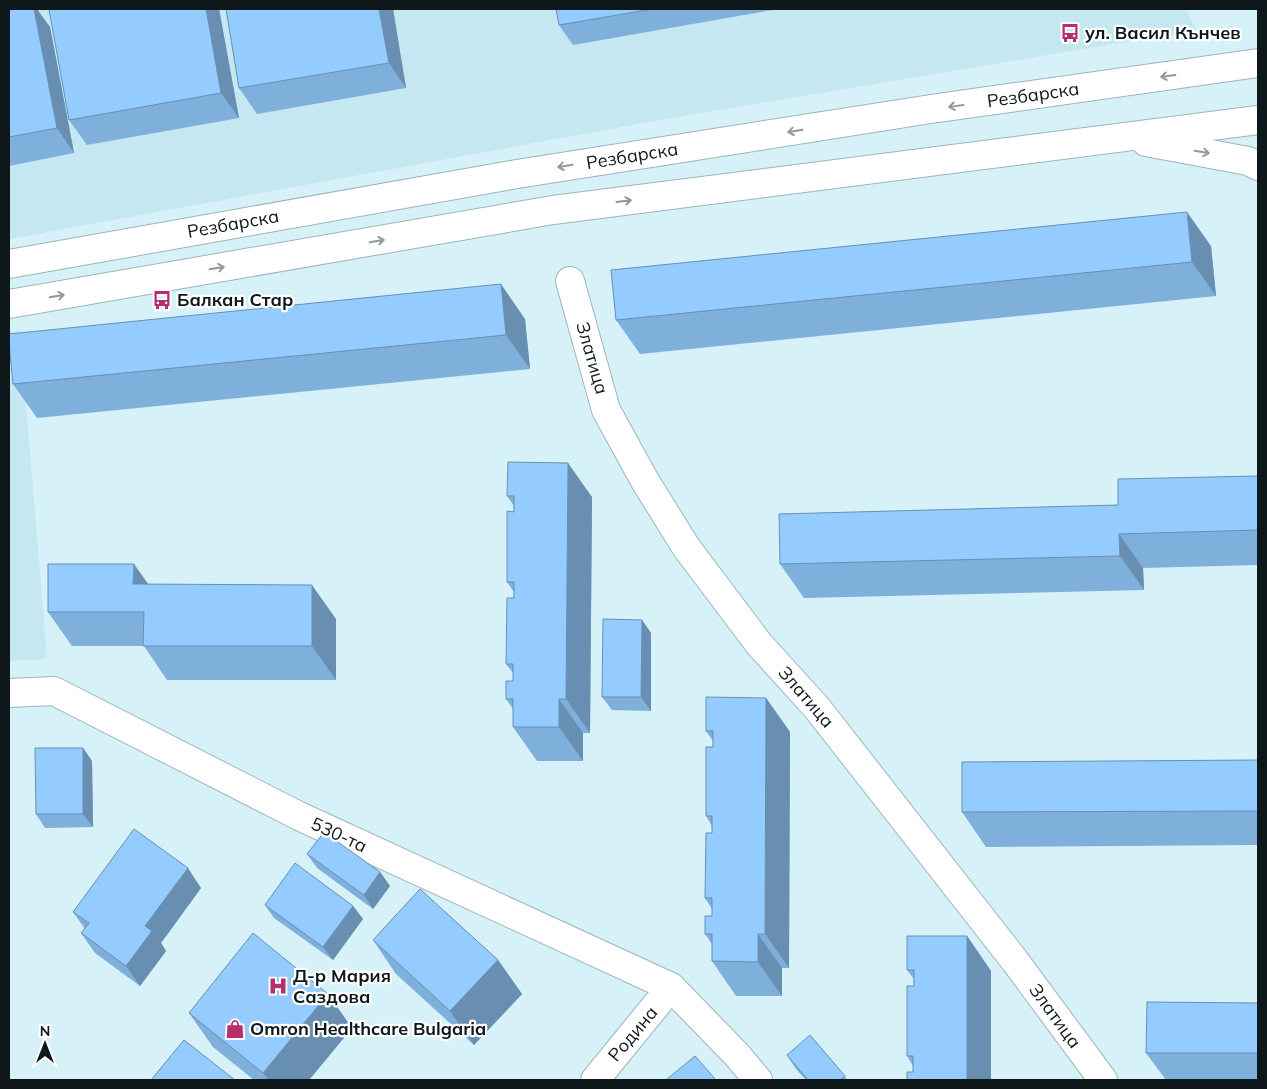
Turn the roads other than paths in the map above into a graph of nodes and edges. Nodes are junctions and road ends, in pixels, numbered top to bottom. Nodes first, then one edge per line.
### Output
1 (1258, 63) edge
2 (1258, 120) edge
3 (1120, 137) junction
4 (1258, 166) edge
5 (9, 264) edge
6 (570, 281) dead end
7 (9, 304) edge
8 (9, 693) edge
9 (671, 988) junction
10 (595, 1080) edge
11 (758, 1080) edge
12 (1103, 1080) edge

1 -> 5 street, Резбарска
2 - 3 street
3 -> 4 street
7 -> 3 street
6 - 12 street, Златица
8 - 9 street, 530-та
9 - 10 street, Родина
9 - 11 street

